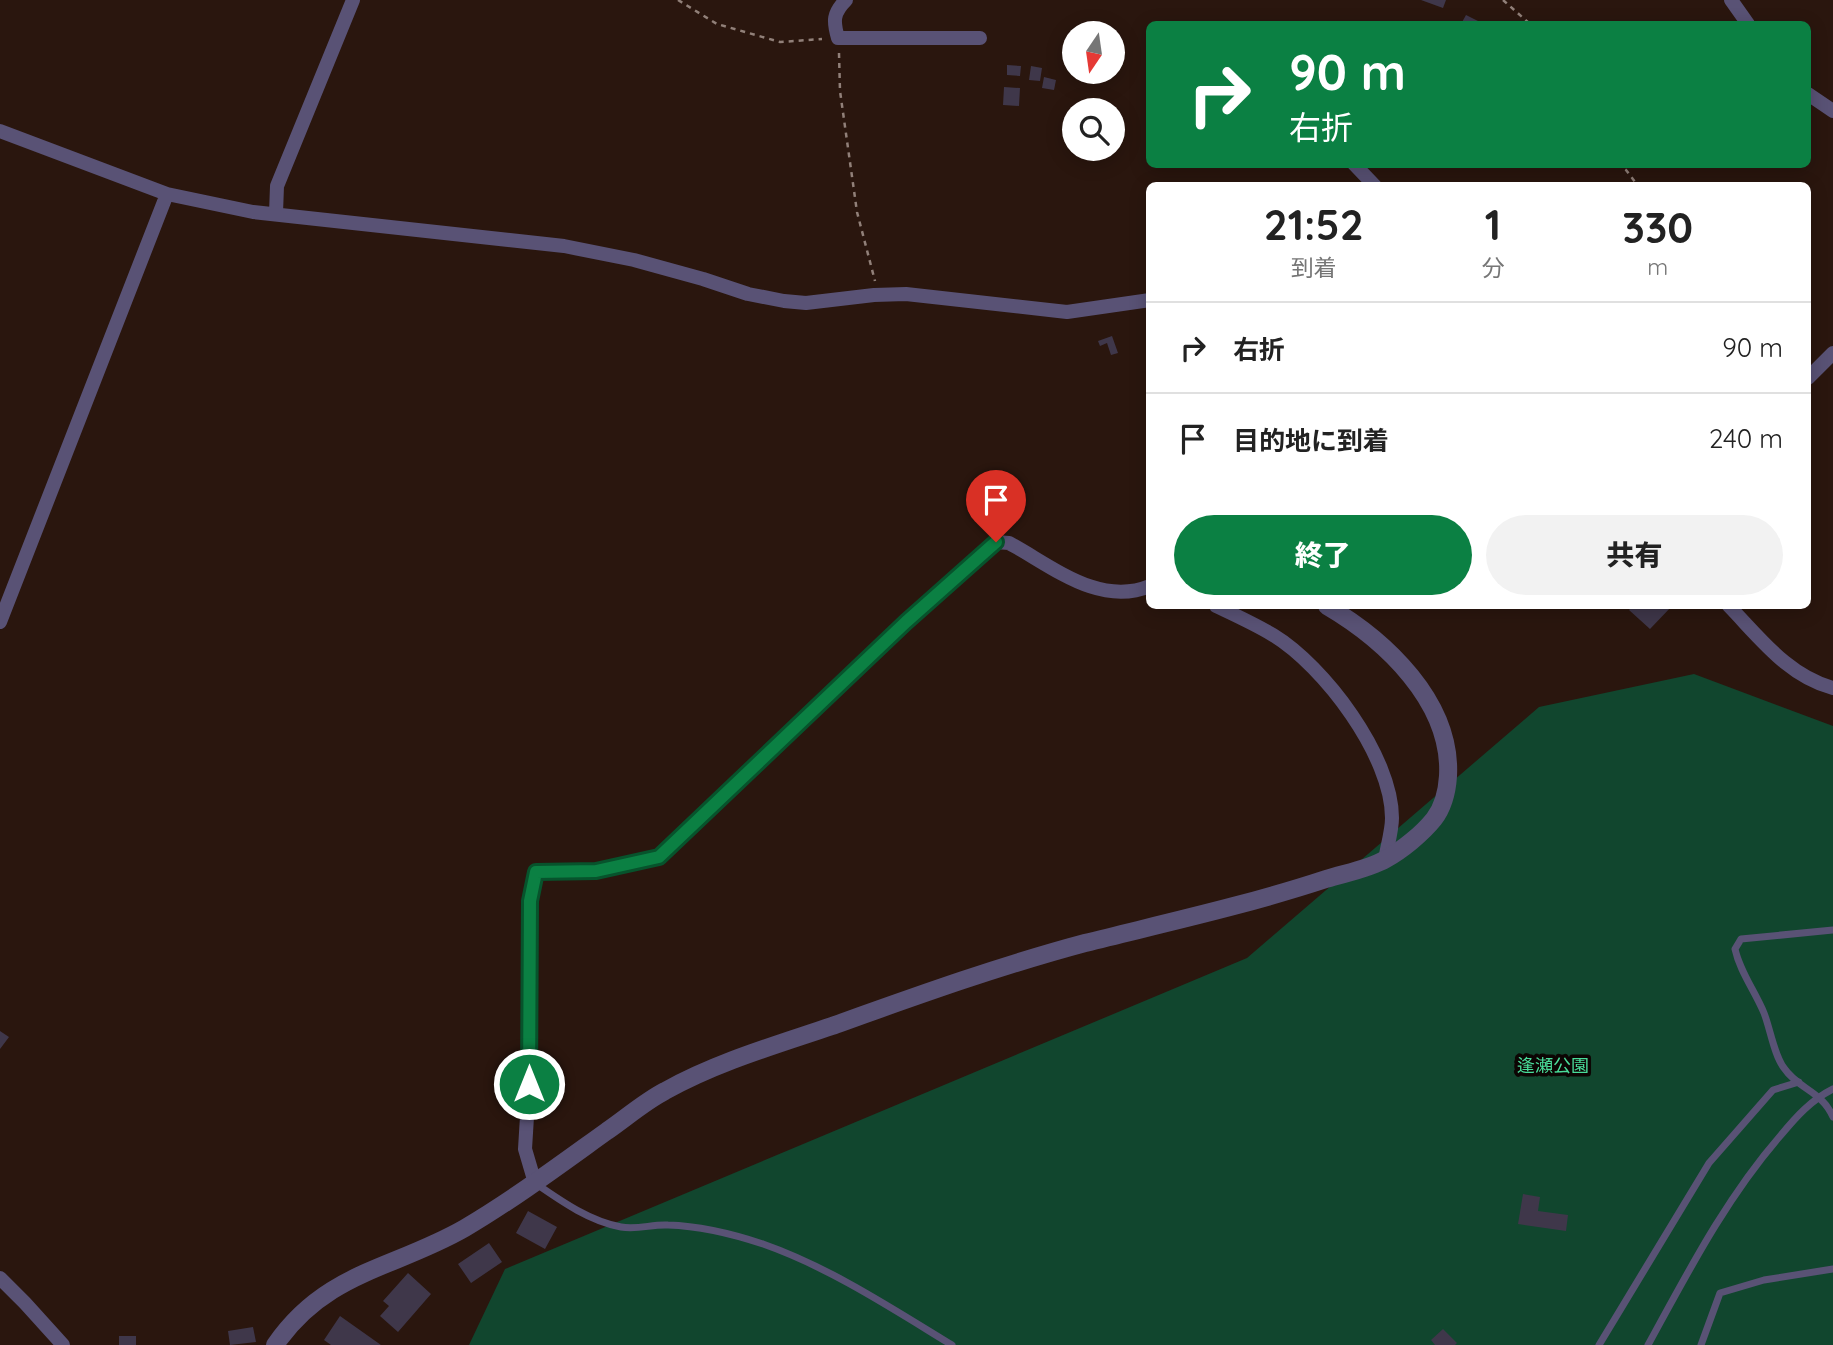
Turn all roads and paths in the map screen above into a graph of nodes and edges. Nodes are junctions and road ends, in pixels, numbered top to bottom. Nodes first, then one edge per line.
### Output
1 (353, 0) edge
2 (678, 0) edge
3 (846, 0) edge
4 (1503, 0) edge
5 (1731, 0) edge
6 (1527, 21) edge
7 (1746, 21) edge
8 (838, 38) junction
9 (980, 38) dead end
10 (1811, 96) edge
11 (1833, 111) edge
12 (0, 131) edge
13 (1358, 168) edge
14 (1623, 168) edge
15 (1371, 182) edge
16 (1635, 182) edge
17 (167, 194) junction
18 (276, 214) junction
19 (874, 295) junction
20 (1146, 301) edge
21 (1833, 353) edge
22 (1811, 375) edge
23 (1146, 588) edge
24 (1222, 609) edge
25 (1332, 609) edge
26 (1732, 609) edge
27 (0, 622) edge
28 (1833, 688) edge
29 (1385, 860) junction
30 (1833, 930) edge
31 (1799, 1082) junction
32 (1833, 1089) edge
33 (1819, 1096) junction
34 (1833, 1117) edge
35 (535, 1183) junction
36 (1833, 1269) edge
37 (0, 1278) edge
38 (63, 1345) edge
39 (275, 1345) edge
40 (952, 1345) edge
41 (1599, 1345) edge
42 (1648, 1345) edge
43 (1701, 1345) edge

1 - 18 street
2 - 8 path
3 - 8 street
4 - 6 path
5 - 7 street
8 - 9 street
8 - 19 path
10 - 11 street
12 - 17 street
13 - 15 street
14 - 16 path
17 - 18 street
17 - 27 street
18 - 19 street
19 - 20 street
21 - 22 street
23 - 35 street
24 - 29 street
25 - 29 street
26 - 28 street
29 - 35 street
30 - 31 lane
31 - 33 lane
31 - 41 lane
32 - 33 lane
33 - 34 lane
33 - 42 lane
35 - 39 street
35 - 40 lane
36 - 43 lane
37 - 38 street

